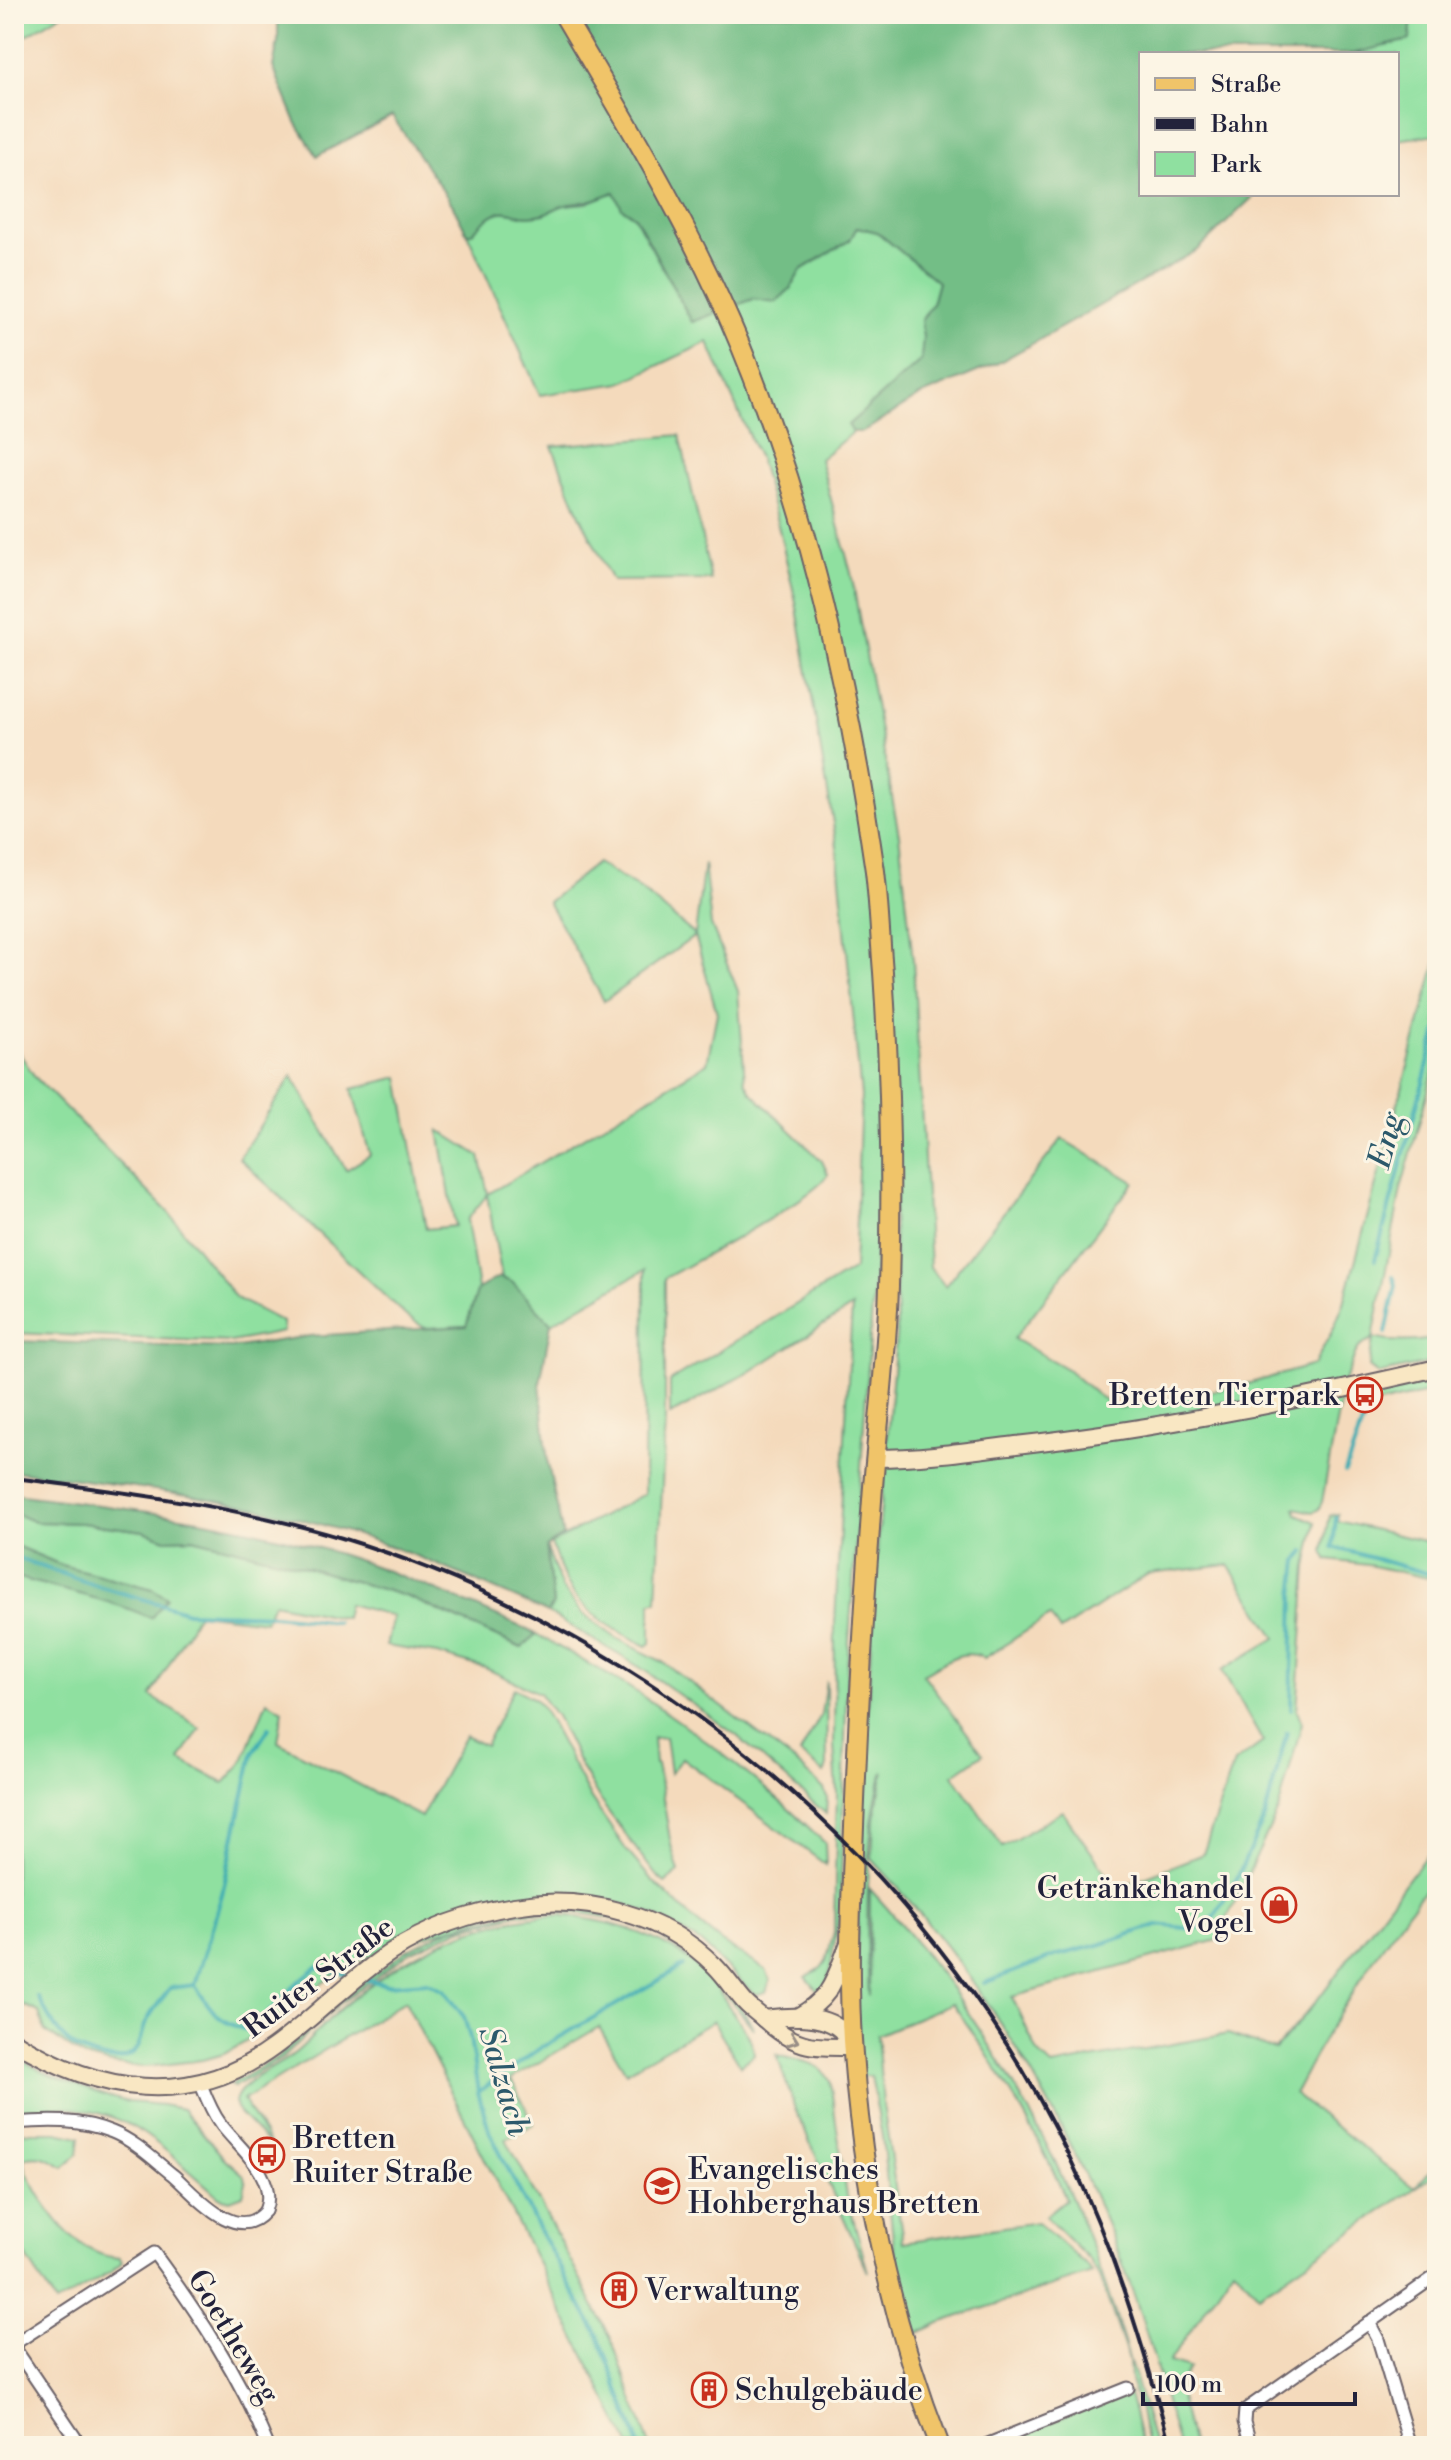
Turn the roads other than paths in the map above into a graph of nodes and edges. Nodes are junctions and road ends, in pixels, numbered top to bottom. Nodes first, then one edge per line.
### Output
1 (563, 14) edge
2 (1437, 1368) edge
3 (875, 1458) junction
4 (850, 1942) junction
5 (797, 2017) junction
6 (764, 2019) junction
7 (14, 2041) edge
8 (852, 2047) junction
9 (200, 2082) junction
10 (14, 2123) edge
11 (1437, 2275) edge
12 (1369, 2322) junction
13 (14, 2346) edge
14 (1128, 2388) dead end
15 (81, 2446) edge
16 (268, 2446) edge
17 (940, 2446) edge
18 (983, 2446) edge
19 (1251, 2446) edge
20 (1410, 2446) edge

1 - 3 main road
2 - 3 street
3 - 4 main road
4 - 5 street
4 - 8 main road
5 - 6 street
5 - 8 street
6 -> 8 street, Ruiter Straße
6 - 9 street, Ruiter Straße
7 - 9 street, Ruiter Straße
8 - 17 main road
9 - 10 street
11 - 12 street
12 - 19 street
12 - 20 street
13 - 15 street
13 - 16 street, Goetheweg
14 - 18 street

